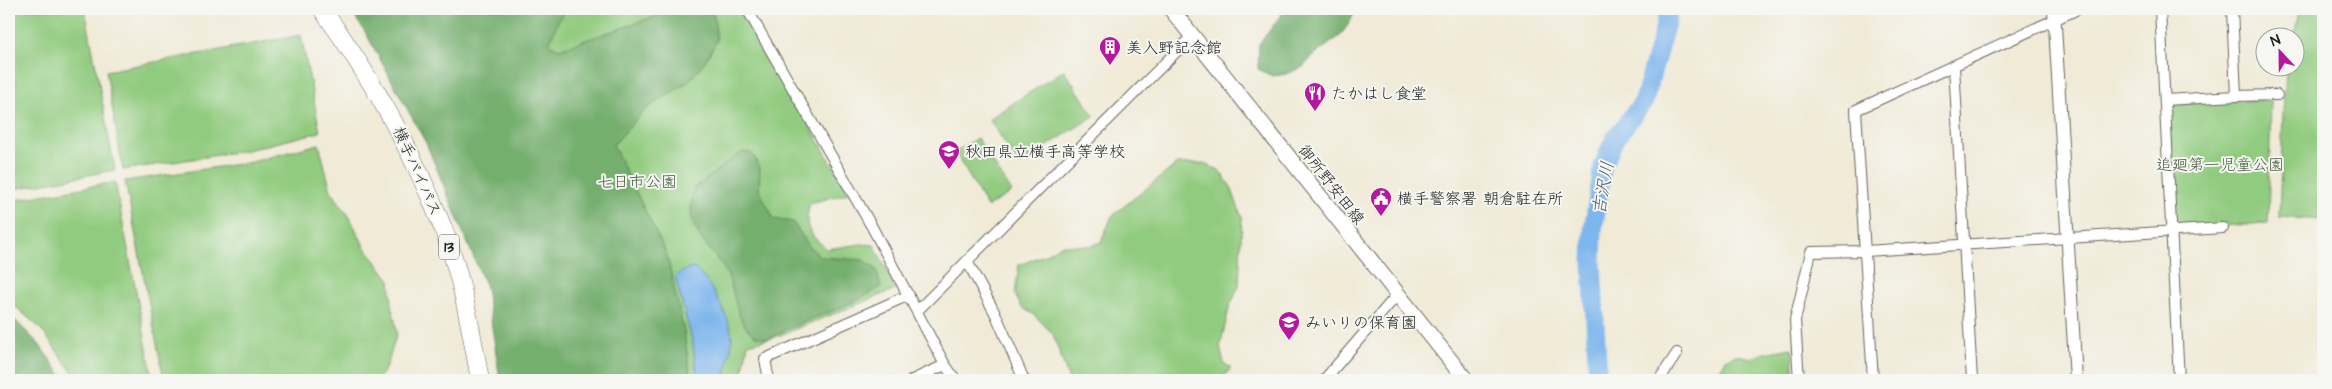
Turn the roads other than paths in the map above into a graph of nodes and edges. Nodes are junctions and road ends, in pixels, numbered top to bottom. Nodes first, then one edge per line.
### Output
1 (322, 9) edge
2 (747, 9) edge
3 (1171, 9) edge
4 (2078, 9) edge
5 (2160, 9) edge
6 (2232, 9) edge
7 (2054, 14) edge
8 (1192, 36) junction
9 (1954, 66) junction
10 (2277, 95) dead end
11 (2236, 96) junction
12 (2165, 100) junction
13 (2222, 228) dead end
14 (2171, 232) junction
15 (2067, 237) junction
16 (1965, 245) junction
17 (1866, 251) junction
18 (967, 261) junction
19 (909, 294) junction
20 (1397, 295) junction
21 (917, 311) junction
22 (1677, 353) dead end
23 (945, 365) junction
24 (480, 380) edge
25 (769, 380) edge
26 (912, 380) edge
27 (956, 380) edge
28 (1024, 380) edge
29 (1324, 380) edge
30 (1466, 380) edge
31 (1659, 380) edge
32 (1799, 380) edge
33 (1873, 380) edge
34 (1972, 380) edge
35 (2076, 380) edge
36 (2179, 380) edge

1 - 24 highway, 横手バイパス / 13
2 - 19 street
3 - 8 main road, 御所野安田線
4 - 7 street
5 - 12 street
6 - 11 street
7 - 9 street
7 - 15 street
8 - 18 street
8 - 20 main road, 御所野安田線
9 - 16 street
9 - 17 street
10 - 11 street
11 - 12 street
12 - 14 street
13 - 14 street
14 - 15 street
14 - 36 street
15 - 16 street
15 - 35 street
16 - 17 street
16 - 34 street
17 - 32 street
17 - 33 street
18 - 21 street
18 - 28 street
19 - 21 street
19 - 25 street
20 - 29 street
20 - 30 main road, 御所野安田線
21 - 23 street
22 - 31 street
23 - 26 street
23 - 27 street

